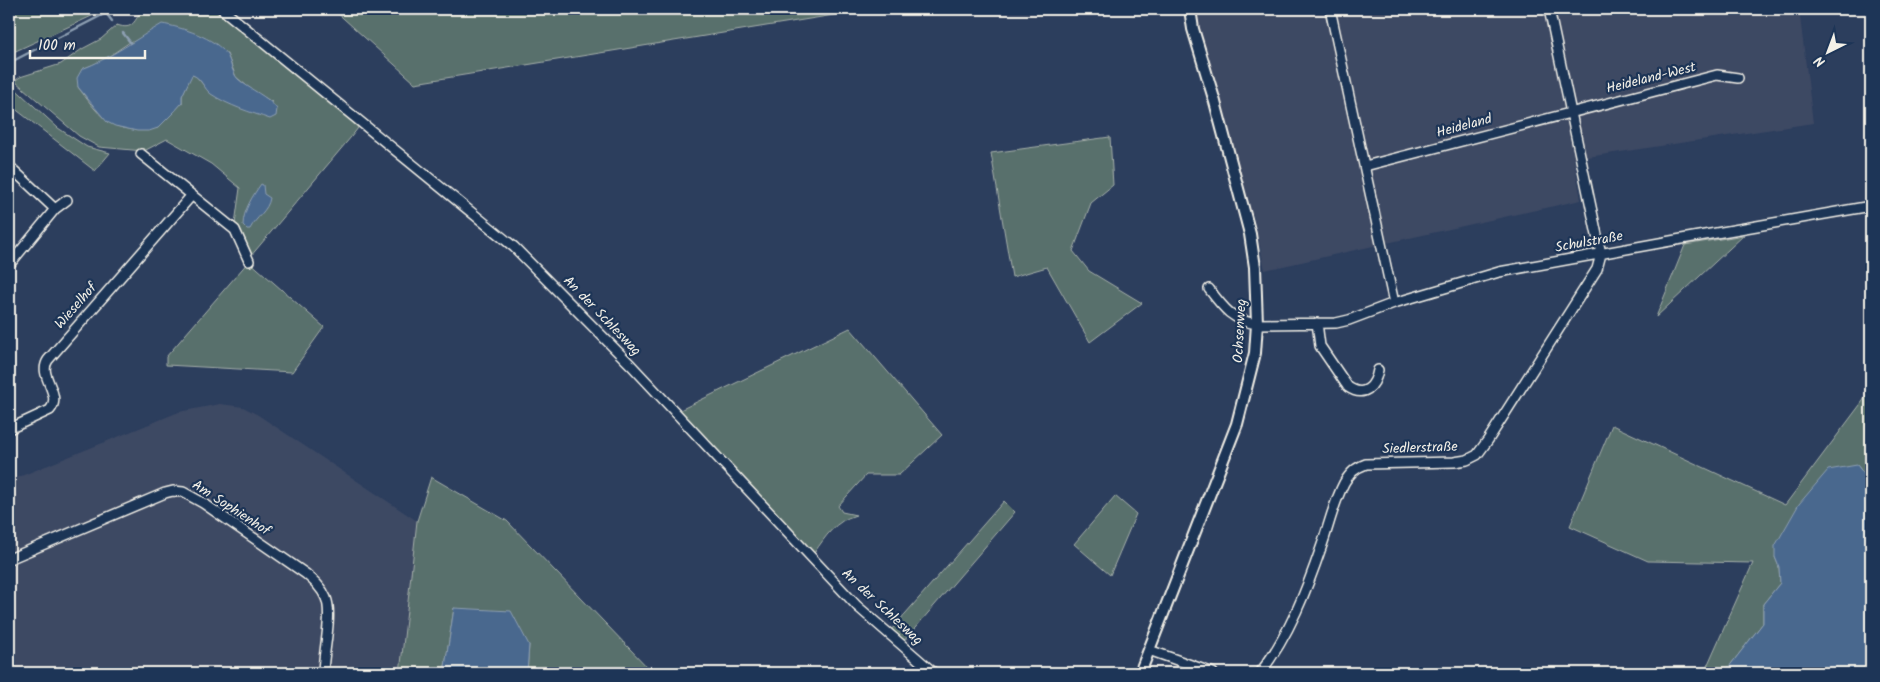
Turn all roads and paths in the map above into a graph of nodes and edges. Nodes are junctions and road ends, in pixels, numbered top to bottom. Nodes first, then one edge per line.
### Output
1 (222, 9) edge
2 (1190, 9) edge
3 (1330, 9) edge
4 (1549, 9) edge
5 (1738, 78) dead end
6 (1571, 113) junction
7 (141, 154) dead end
8 (9, 166) edge
9 (1364, 166) junction
10 (192, 195) junction
11 (67, 200) dead end
12 (1871, 206) edge
13 (55, 209) junction
14 (1601, 254) junction
15 (249, 261) dead end
16 (9, 265) edge
17 (1209, 289) dead end
18 (1394, 303) junction
19 (1316, 323) junction
20 (1257, 324) junction
21 (1378, 370) dead end
22 (9, 429) edge
23 (9, 559) edge
24 (1149, 650) junction
25 (323, 673) edge
26 (934, 673) edge
27 (1140, 673) edge
28 (1213, 673) edge
29 (1260, 673) edge

1 - 26 street, An der Schleswag
2 - 20 main road, Ochsenweg
3 - 9 street
4 - 6 street
5 - 6 street, Heideland-West
6 - 9 street, Heideland
6 - 14 street
7 - 10 street
8 - 13 street
9 - 18 street
10 - 15 street
10 - 22 street, Wieselhof
11 - 13 street
12 - 14 street, Schulstraße
13 - 16 street
14 - 18 street, Schulstraße
14 - 29 street, Siedlerstraße
17 - 20 street, Schulstraße
18 - 19 street, Schulstraße
19 - 20 street, Schulstraße
19 - 21 street
20 - 24 main road, Ochsenweg
23 - 25 street, Am Sophienhof
24 - 27 main road, Ochsenweg
24 - 28 street

